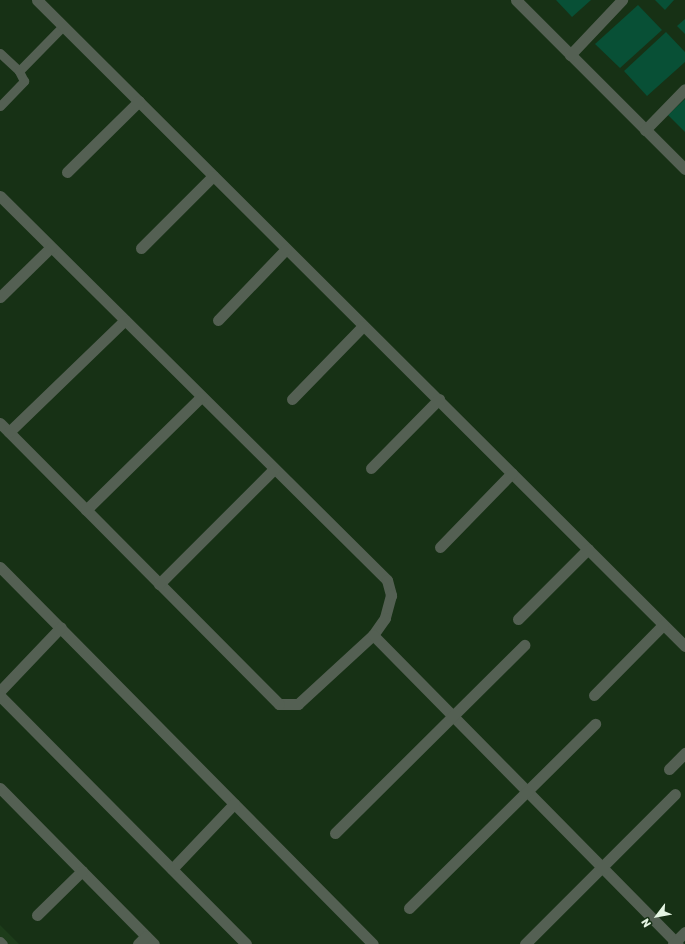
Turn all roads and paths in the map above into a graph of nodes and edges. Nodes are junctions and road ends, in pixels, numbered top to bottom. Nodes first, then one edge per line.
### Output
1 (37, 0) edge
2 (516, 0) edge
3 (622, 0) edge
4 (63, 26) junction
5 (0, 52) edge
6 (570, 55) junction
7 (19, 71) junction
8 (685, 89) edge
9 (139, 101) junction
10 (0, 106) edge
11 (645, 130) junction
12 (685, 170) edge
13 (67, 172) dead end
14 (213, 176) junction
15 (0, 196) edge
16 (51, 247) junction
17 (141, 248) dead end
18 (286, 250) junction
19 (0, 297) edge
20 (125, 320) junction
21 (218, 320) dead end
22 (363, 326) junction
23 (201, 397) junction
24 (292, 399) dead end
25 (439, 399) junction
26 (0, 424) edge
27 (9, 432) junction
28 (371, 468) dead end
29 (274, 469) junction
30 (512, 473) junction
31 (86, 510) junction
32 (440, 547) dead end
33 (588, 549) junction
34 (0, 567) edge
35 (159, 584) junction
36 (518, 619) dead end
37 (663, 625) junction
38 (61, 627) junction
39 (373, 635) junction
40 (524, 645) dead end
41 (685, 646) edge
42 (0, 691) edge
43 (0, 696) edge
44 (594, 696) dead end
45 (454, 715) junction
46 (595, 724) dead end
47 (685, 753) edge
48 (669, 770) dead end
49 (0, 788) edge
50 (528, 790) junction
51 (675, 794) dead end
52 (234, 804) junction
53 (335, 833) dead end
54 (602, 866) junction
55 (172, 869) junction
56 (82, 871) junction
57 (409, 908) dead end
58 (37, 915) dead end
59 (685, 932) edge
60 (146, 936) junction
61 (0, 941) edge
62 (675, 943) edge
63 (3, 944) edge
64 (138, 944) edge
65 (154, 944) edge
66 (246, 944) edge
67 (373, 944) edge
68 (525, 944) edge

1 - 4 street
2 - 6 street
3 - 6 street
4 - 7 lane
4 - 9 street
5 - 7 lane
6 - 11 street
7 - 10 lane
8 - 11 street
9 - 13 street
9 - 14 street
11 - 12 street
14 - 17 street
14 - 18 street
15 - 16 street
16 - 19 street
16 - 20 street
18 - 21 street
18 - 22 street
20 - 23 street
20 - 27 street
22 - 24 street
22 - 25 street
23 - 29 street
23 - 31 street
25 - 28 street
25 - 30 street
26 - 27 street
27 - 31 street
29 - 35 street
29 - 39 street
30 - 32 street
30 - 33 street
31 - 35 street
33 - 36 street
33 - 37 street
34 - 38 street
35 - 39 street
37 - 41 street
37 - 44 street
38 - 42 street
38 - 52 street
39 - 45 street
40 - 45 street
43 - 55 street
45 - 50 street
45 - 53 street
46 - 50 street
47 - 48 street
49 - 56 street
50 - 54 street
50 - 57 street
51 - 54 street
52 - 55 street
52 - 67 street
54 - 62 street
54 - 68 street
55 - 66 street
56 - 58 street
56 - 60 street
59 - 62 street
60 - 64 street
60 - 65 street
61 - 63 lane

